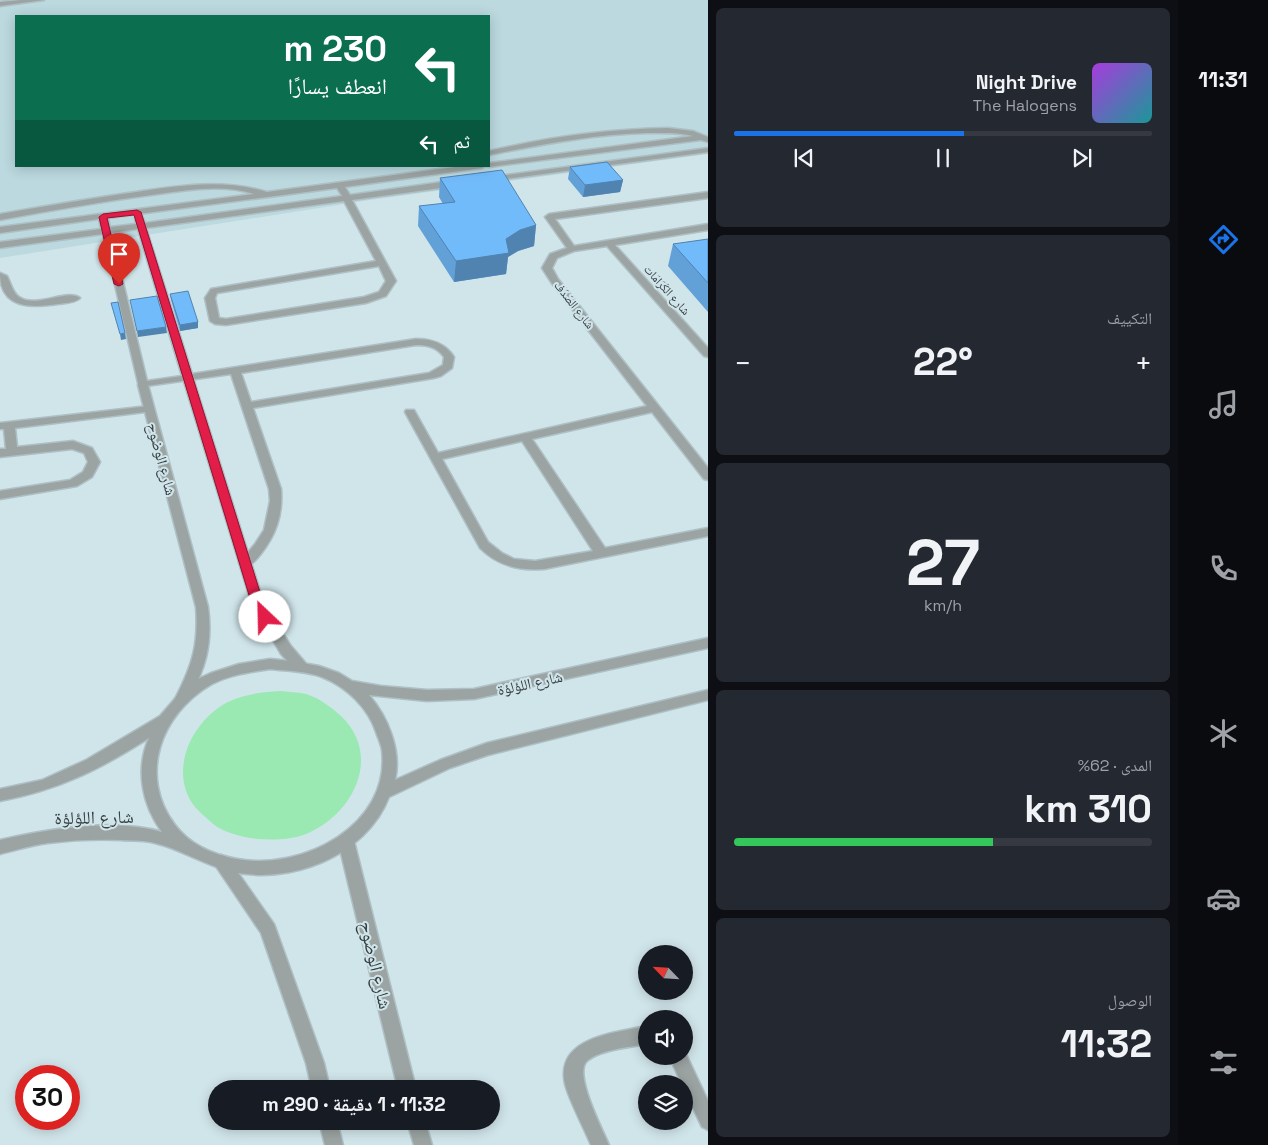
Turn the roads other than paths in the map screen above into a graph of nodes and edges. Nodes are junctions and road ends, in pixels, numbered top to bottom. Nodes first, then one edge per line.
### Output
1 (41, 0) edge
2 (0, 4) edge
3 (707, 138) edge
4 (708, 150) edge
5 (490, 153) edge
6 (490, 165) edge
7 (454, 167) edge
8 (475, 167) edge
9 (447, 171) junction
10 (481, 180) edge
11 (462, 183) edge
12 (340, 185) junction
13 (266, 195) junction
14 (708, 195) edge
15 (347, 198) junction
16 (137, 212) junction
17 (0, 217) edge
18 (103, 217) junction
19 (141, 225) junction
20 (708, 227) edge
21 (0, 230) edge
22 (106, 230) junction
23 (608, 242) junction
24 (0, 245) edge
25 (572, 249) junction
26 (381, 263) junction
27 (0, 276) edge
28 (5, 292) edge
29 (76, 298) dead end
30 (708, 354) edge
31 (235, 371) junction
32 (188, 378) junction
33 (143, 386) junction
34 (247, 406) junction
35 (654, 408) junction
36 (148, 409) junction
37 (410, 412) dead end
38 (4, 426) edge
39 (525, 437) junction
40 (6, 452) edge
41 (436, 457) junction
42 (708, 476) edge
43 (0, 495) edge
44 (708, 532) edge
45 (602, 554) junction
46 (245, 563) junction
47 (708, 643) edge
48 (302, 667) junction
49 (349, 686) junction
50 (708, 695) edge
51 (182, 699) junction
52 (162, 721) junction
53 (385, 792) junction
54 (0, 795) edge
55 (346, 841) junction
56 (188, 846) junction
57 (0, 847) edge
58 (221, 862) junction
59 (638, 1037) edge
60 (682, 1065) edge
61 (318, 1080) edge
62 (405, 1080) edge
63 (708, 1121) edge
64 (330, 1130) edge
65 (418, 1130) edge
66 (334, 1145) edge
67 (422, 1145) edge
68 (600, 1145) edge

1 - 2 street
3 - 5 street
3 - 6 street
4 - 10 street
7 - 9 street
8 - 9 street
9 - 12 street
11 - 15 street
12 - 13 street
12 - 15 street
13 - 16 street
13 - 17 street
14 - 25 street
15 - 19 street
15 - 26 street
16 - 18 street
16 - 19 street
18 - 21 street
18 - 22 street, شارع الوضوح
19 - 22 street
19 - 32 street
20 - 23 street, شارع الصَدَف
22 - 24 street
22 - 33 street, شارع الوضوح
23 - 25 street, شارع الصَدَف
23 - 30 street, شارع الكَرَامَات
25 - 35 street, شارع الصَدَف
26 - 26 street
27 - 28 street
28 - 29 street
31 - 32 street
31 - 34 street
31 - 34 street
32 - 33 street
32 - 46 street
33 - 36 street, شارع الوضوح
34 - 46 street
35 - 39 street
35 - 42 street, شارع الصَدَف
36 - 38 street
36 - 51 street, شارع الوضوح
37 - 41 street
38 - 40 street
39 - 41 street
39 - 45 street
40 - 43 street
41 - 45 street
44 - 45 street
46 - 48 street
47 - 49 street, شارع اللؤلؤة
48 - 49 street
48 - 51 street
49 - 53 street
50 - 53 street
51 - 52 street
52 - 54 street
52 - 56 street
53 - 55 street
55 - 58 street
55 - 62 street, شارع الوضوح
56 - 57 street, شارع اللؤلؤة
56 - 58 street
58 - 61 street
59 - 68 street
60 - 63 street
64 - 66 street
65 - 67 street

